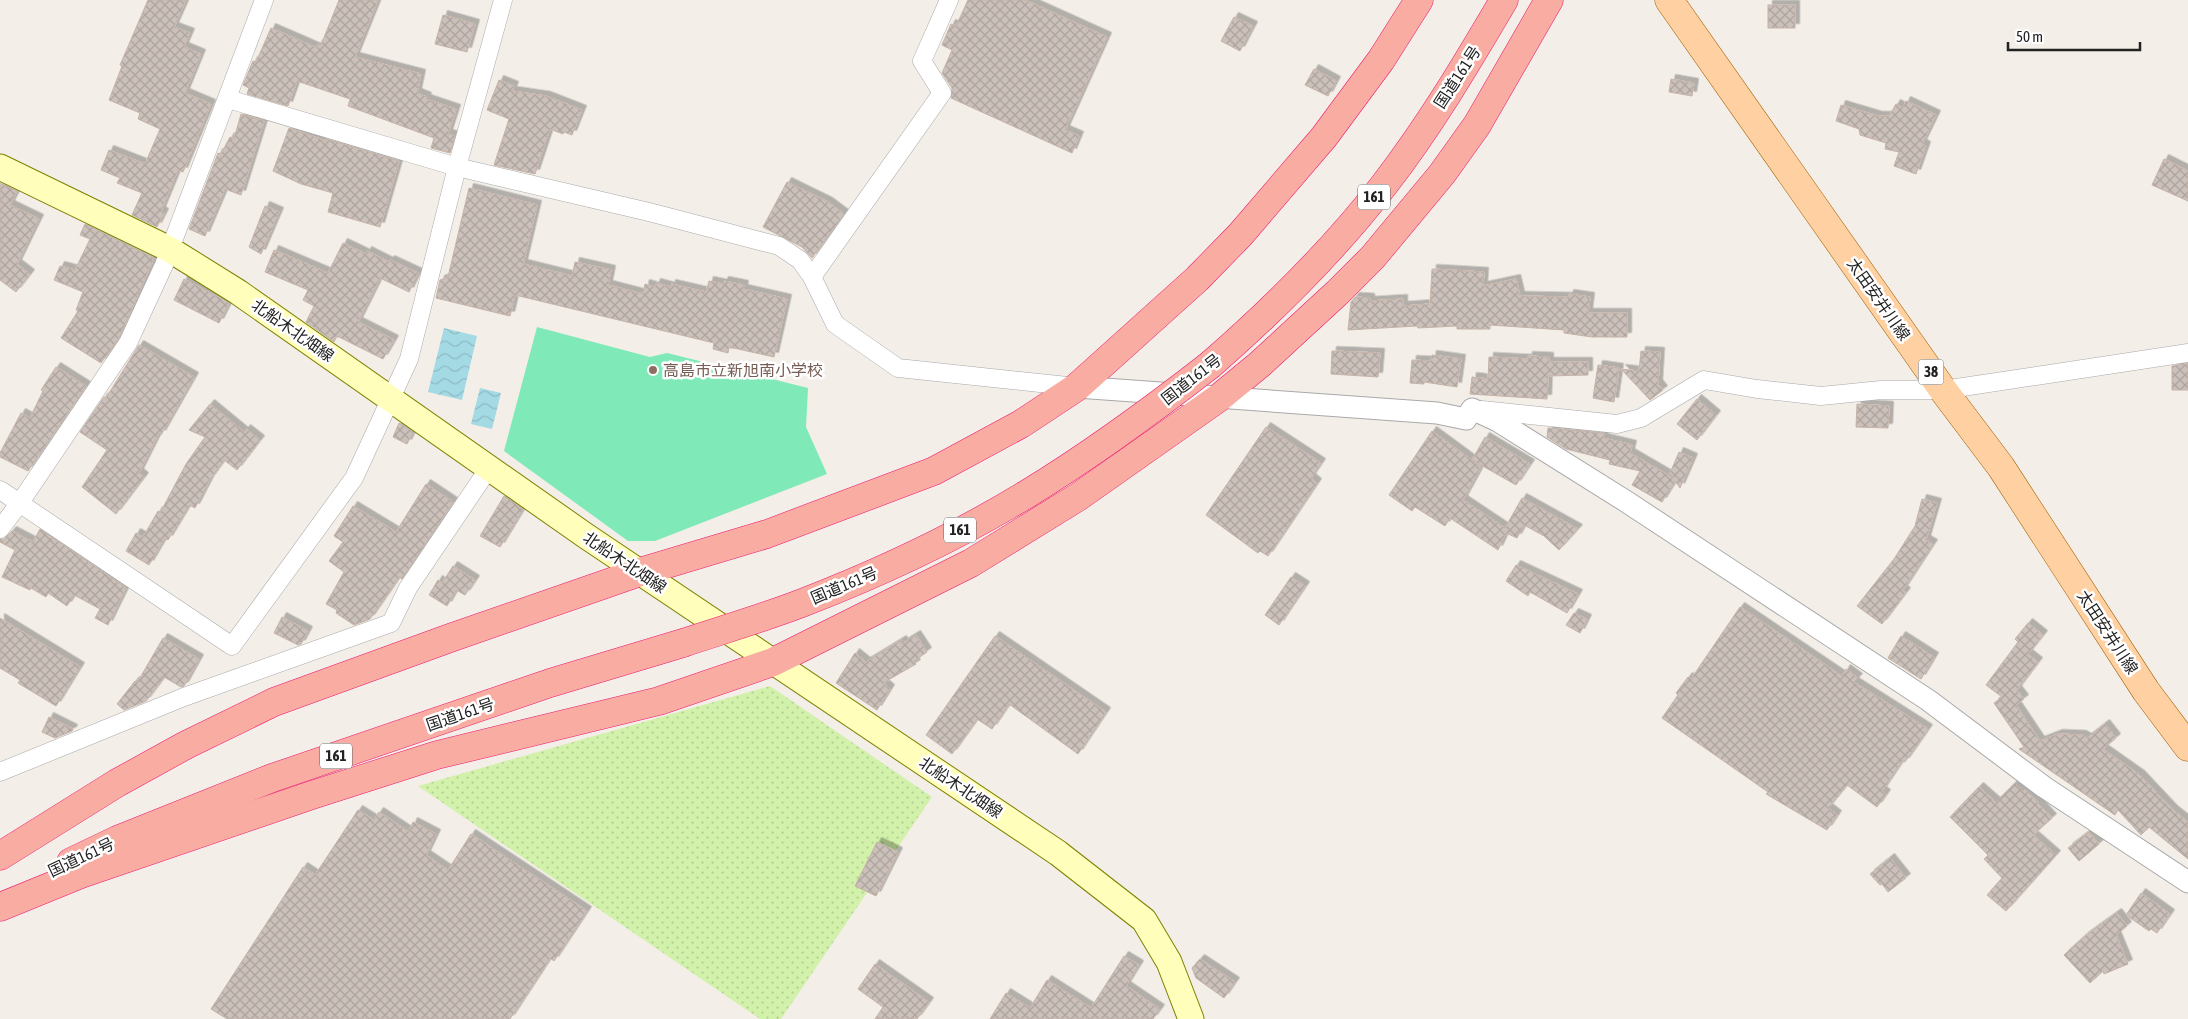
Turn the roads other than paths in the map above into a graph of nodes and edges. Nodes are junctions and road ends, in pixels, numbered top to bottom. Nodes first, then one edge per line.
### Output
1 (264, 0) edge
2 (504, 0) edge
3 (948, 0) edge
4 (1419, 0) edge
5 (1504, 0) edge
6 (1549, 0) edge
7 (1669, 0) edge
8 (228, 98) junction
9 (0, 167) edge
10 (457, 167) junction
11 (169, 249) junction
12 (812, 277) junction
13 (2188, 353) edge
14 (1078, 387) junction
15 (1943, 390) junction
16 (1220, 397) junction
17 (390, 398) junction
18 (1472, 410) junction
19 (489, 468) junction
20 (0, 490) edge
21 (19, 504) junction
22 (0, 529) edge
23 (640, 572) junction
24 (773, 662) junction
25 (2188, 747) edge
26 (0, 772) edge
27 (0, 856) edge
28 (2188, 882) edge
29 (0, 896) edge
30 (0, 907) edge
31 (1191, 1019) edge

1 - 8 street
2 - 10 street
3 - 12 street
4 - 14 highway
5 - 29 highway, 国道161号 / 161, bridge
6 - 16 highway
7 - 15 main road, 太田安井川線 / 38
8 - 10 street
8 - 11 street
9 - 11 main road, 北船木北畑線
10 - 12 street
10 - 17 street
11 - 17 main road, 北船木北畑線
11 - 21 street
12 - 14 street
13 - 15 street
14 - 16 street
14 - 23 highway
15 - 18 street
15 - 25 main road, 太田安井川線 / 38
16 - 18 street
16 - 24 highway
17 - 19 main road, 北船木北畑線
17 - 21 street
18 - 28 street
19 - 23 main road, 北船木北畑線
19 - 26 street
20 - 21 street
21 - 22 street
23 - 24 main road, 北船木北畑線
23 - 27 highway
24 - 30 highway
24 - 31 main road, 北船木北畑線

